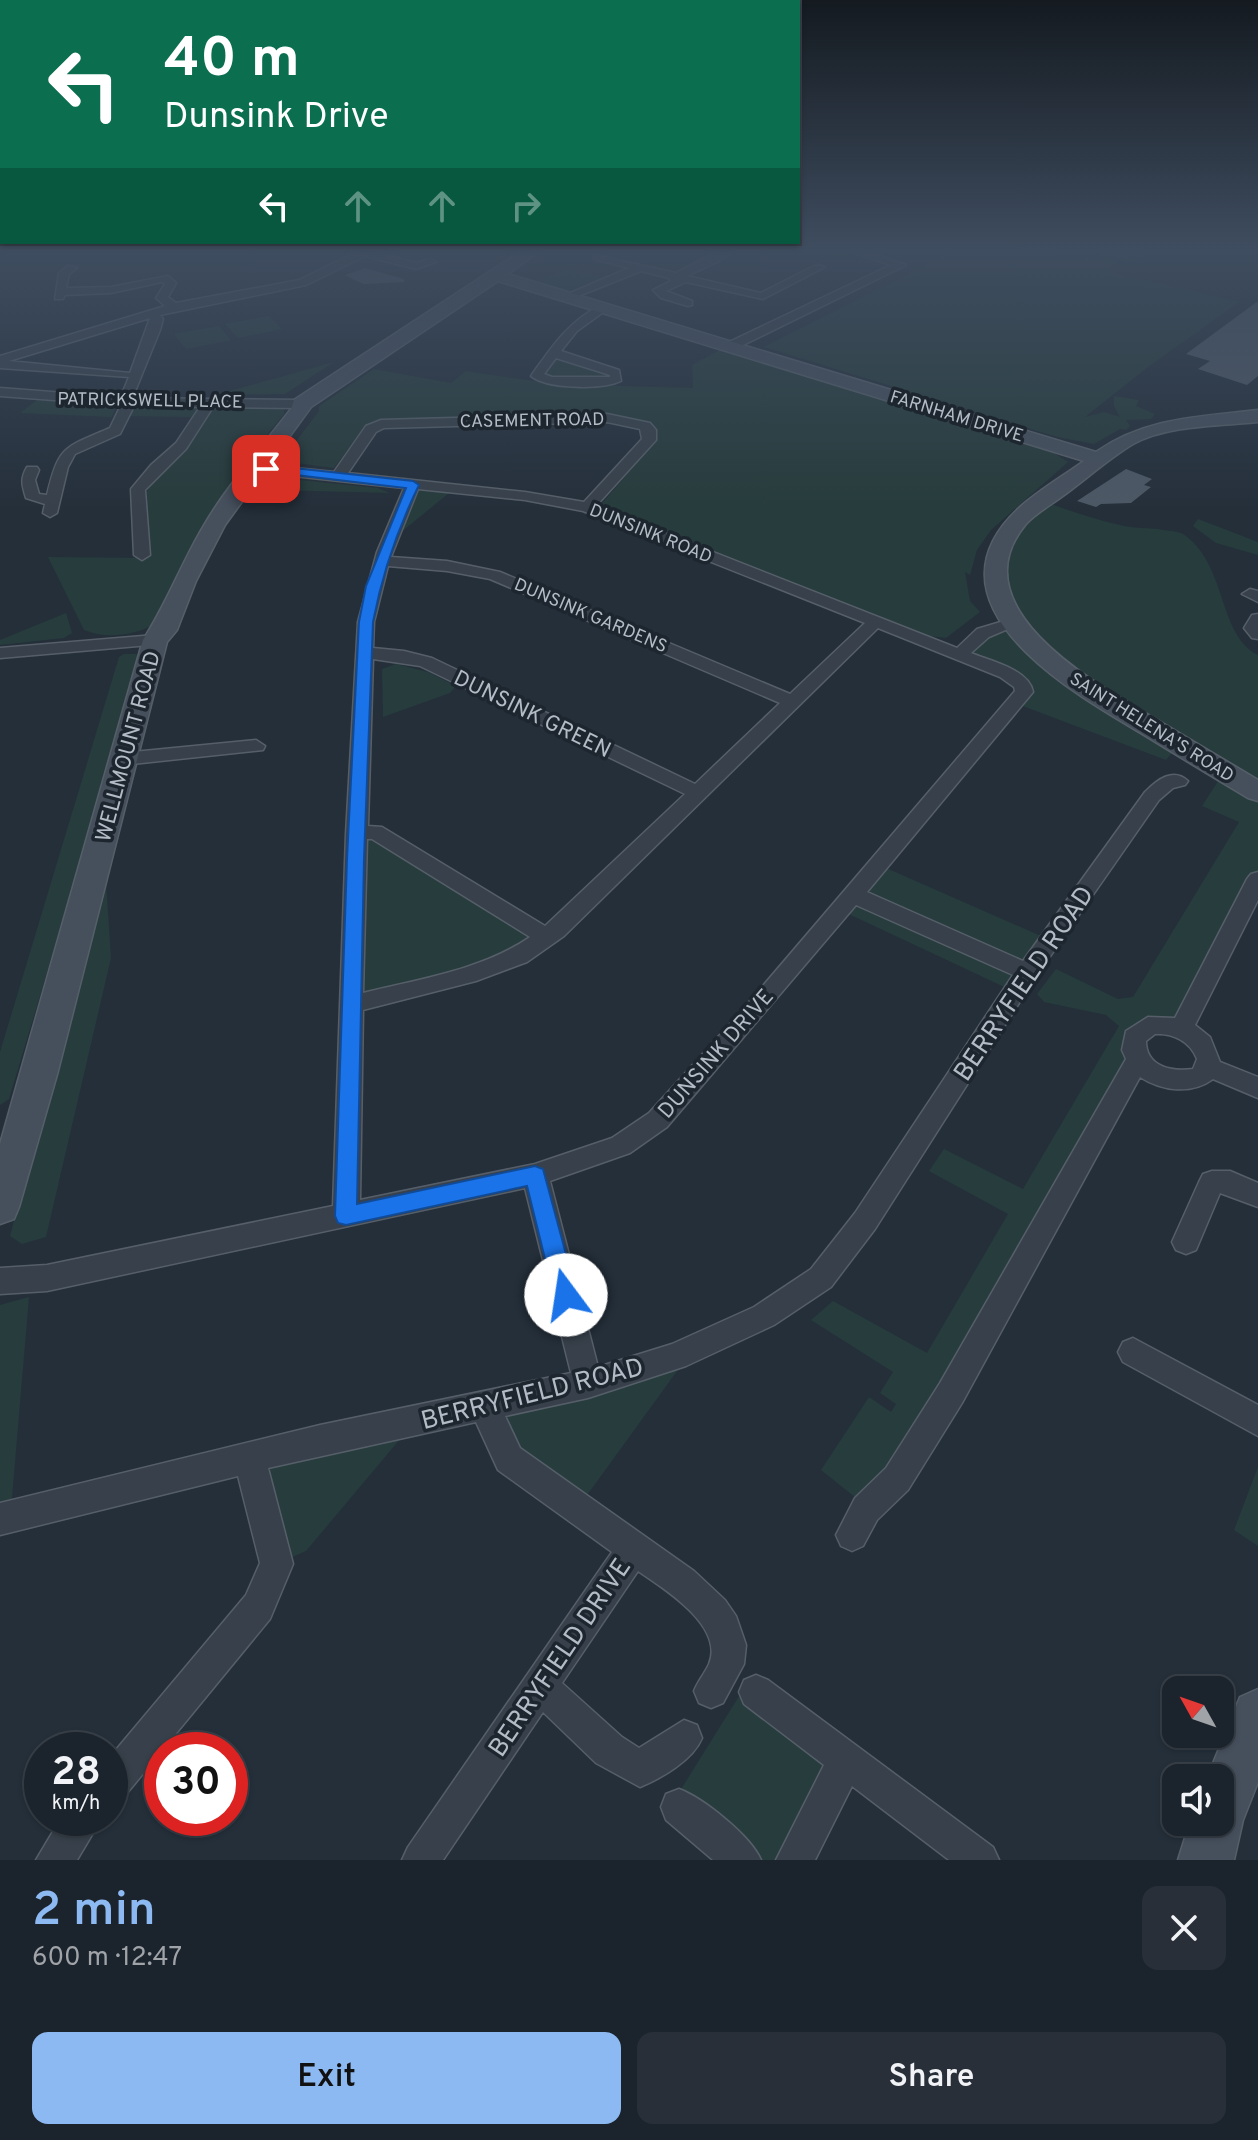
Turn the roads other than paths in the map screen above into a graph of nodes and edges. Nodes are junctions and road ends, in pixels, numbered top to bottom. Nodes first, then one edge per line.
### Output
1 (82, 336) edge
2 (152, 336) edge
3 (404, 336) edge
4 (568, 336) edge
5 (697, 336) edge
6 (752, 336) edge
7 (731, 346) junction
8 (554, 353) junction
9 (0, 362) edge
10 (125, 374) dead end
11 (0, 392) edge
12 (126, 402) junction
13 (209, 403) junction
14 (301, 404) junction
15 (1258, 416) edge
16 (1097, 459) junction
17 (256, 468) junction
18 (32, 470) dead end
19 (338, 477) junction
20 (413, 485) junction
21 (587, 507) junction
22 (142, 555) dead end
23 (382, 561) junction
24 (1258, 619) edge
25 (874, 623) junction
26 (1014, 623) junction
27 (1258, 634) edge
28 (155, 640) junction
29 (0, 653) edge
30 (365, 653) junction
31 (959, 655) junction
32 (1023, 685) joint
33 (790, 701) junction
34 (256, 746) dead end
35 (123, 759) junction
36 (1178, 781) dead end
37 (696, 792) junction
38 (1258, 792) edge
39 (356, 834) junction
40 (1258, 879) edge
41 (851, 894) junction
42 (546, 937) junction
43 (1027, 972) junction
44 (352, 1004) junction
45 (1181, 1029) junction
46 (1140, 1062) junction
47 (1208, 1067) junction
48 (1258, 1088) edge
49 (10, 1136) edge
50 (535, 1175) junction
51 (1258, 1196) edge
52 (0, 1207) edge
53 (346, 1216) junction
54 (1186, 1242) dead end
55 (0, 1281) edge
56 (1133, 1352) dead end
57 (588, 1384) junction
58 (485, 1407) junction
59 (1258, 1421) edge
60 (250, 1460) junction
61 (0, 1519) edge
62 (852, 1535) dead end
63 (634, 1548) junction
64 (541, 1687) junction
65 (711, 1691) dead end
66 (756, 1692) dead end
67 (1257, 1721) edge
68 (684, 1738) dead end
69 (846, 1759) junction
70 (128, 1763) edge
71 (1234, 1777) edge
72 (679, 1807) dead end
73 (71, 1836) edge
74 (1213, 1836) edge
75 (55, 1860) edge
76 (421, 1860) edge
77 (742, 1860) edge
78 (795, 1860) edge
79 (980, 1860) edge
80 (1206, 1860) edge

1 - 9 street
2 - 12 street
3 - 14 street, WELLMOUNT ROAD
4 - 8 street
5 - 7 street, FARNHAM DRIVE
6 - 7 street
7 - 16 street, FARNHAM DRIVE
8 - 8 street
9 - 10 street
11 - 12 street, PATRICKSWELL PLACE
12 - 13 street, PATRICKSWELL PLACE
12 - 18 street
13 - 14 street, PATRICKSWELL PLACE
13 - 22 street
14 - 17 street, WELLMOUNT ROAD
15 - 16 street, SAINT HELENA'S ROAD
16 - 26 street, SAINT HELENA'S ROAD
17 - 19 street, DUNSINK ROAD
17 - 28 street, WELLMOUNT ROAD
19 - 20 street, DUNSINK ROAD
19 - 21 street, CASEMENT ROAD
20 - 21 street, DUNSINK ROAD
20 - 23 street
21 - 25 street, DUNSINK ROAD
23 - 30 street
23 - 33 street, DUNSINK GARDENS
24 - 27 street
25 - 31 street, DUNSINK ROAD
25 - 33 street
26 - 31 street
26 - 38 street, SAINT HELENA'S ROAD
28 - 29 street
28 - 35 street, WELLMOUNT ROAD
30 - 37 street, DUNSINK GREEN
30 - 39 street
31 - 32 street, DUNSINK ROAD
32 - 41 street, DUNSINK DRIVE
33 - 37 street
34 - 35 street
35 - 49 street, WELLMOUNT ROAD
36 - 43 street, BERRYFIELD ROAD
37 - 42 street
39 - 42 street
39 - 44 street
40 - 45 street
41 - 43 street
41 - 50 street, DUNSINK DRIVE
42 - 44 street
43 - 57 street, BERRYFIELD ROAD
44 - 53 street
45 - 46 street
45 - 47 street
46 - 47 street
46 - 62 street
47 - 48 street
49 - 52 street, WELLMOUNT ROAD
50 - 53 street, DUNSINK DRIVE
50 - 57 street
51 - 54 street
53 - 55 street, DUNSINK DRIVE
56 - 59 street
57 - 58 street, BERRYFIELD ROAD
58 - 60 street, BERRYFIELD ROAD
58 - 63 street, BERRYFIELD DRIVE
60 - 61 street, BERRYFIELD ROAD
60 - 70 street
63 - 64 street, BERRYFIELD DRIVE
63 - 65 street
64 - 68 street
64 - 76 street, BERRYFIELD DRIVE
66 - 69 street
67 - 71 street
69 - 78 street
69 - 79 street
72 - 77 street
73 - 75 street
74 - 80 street

